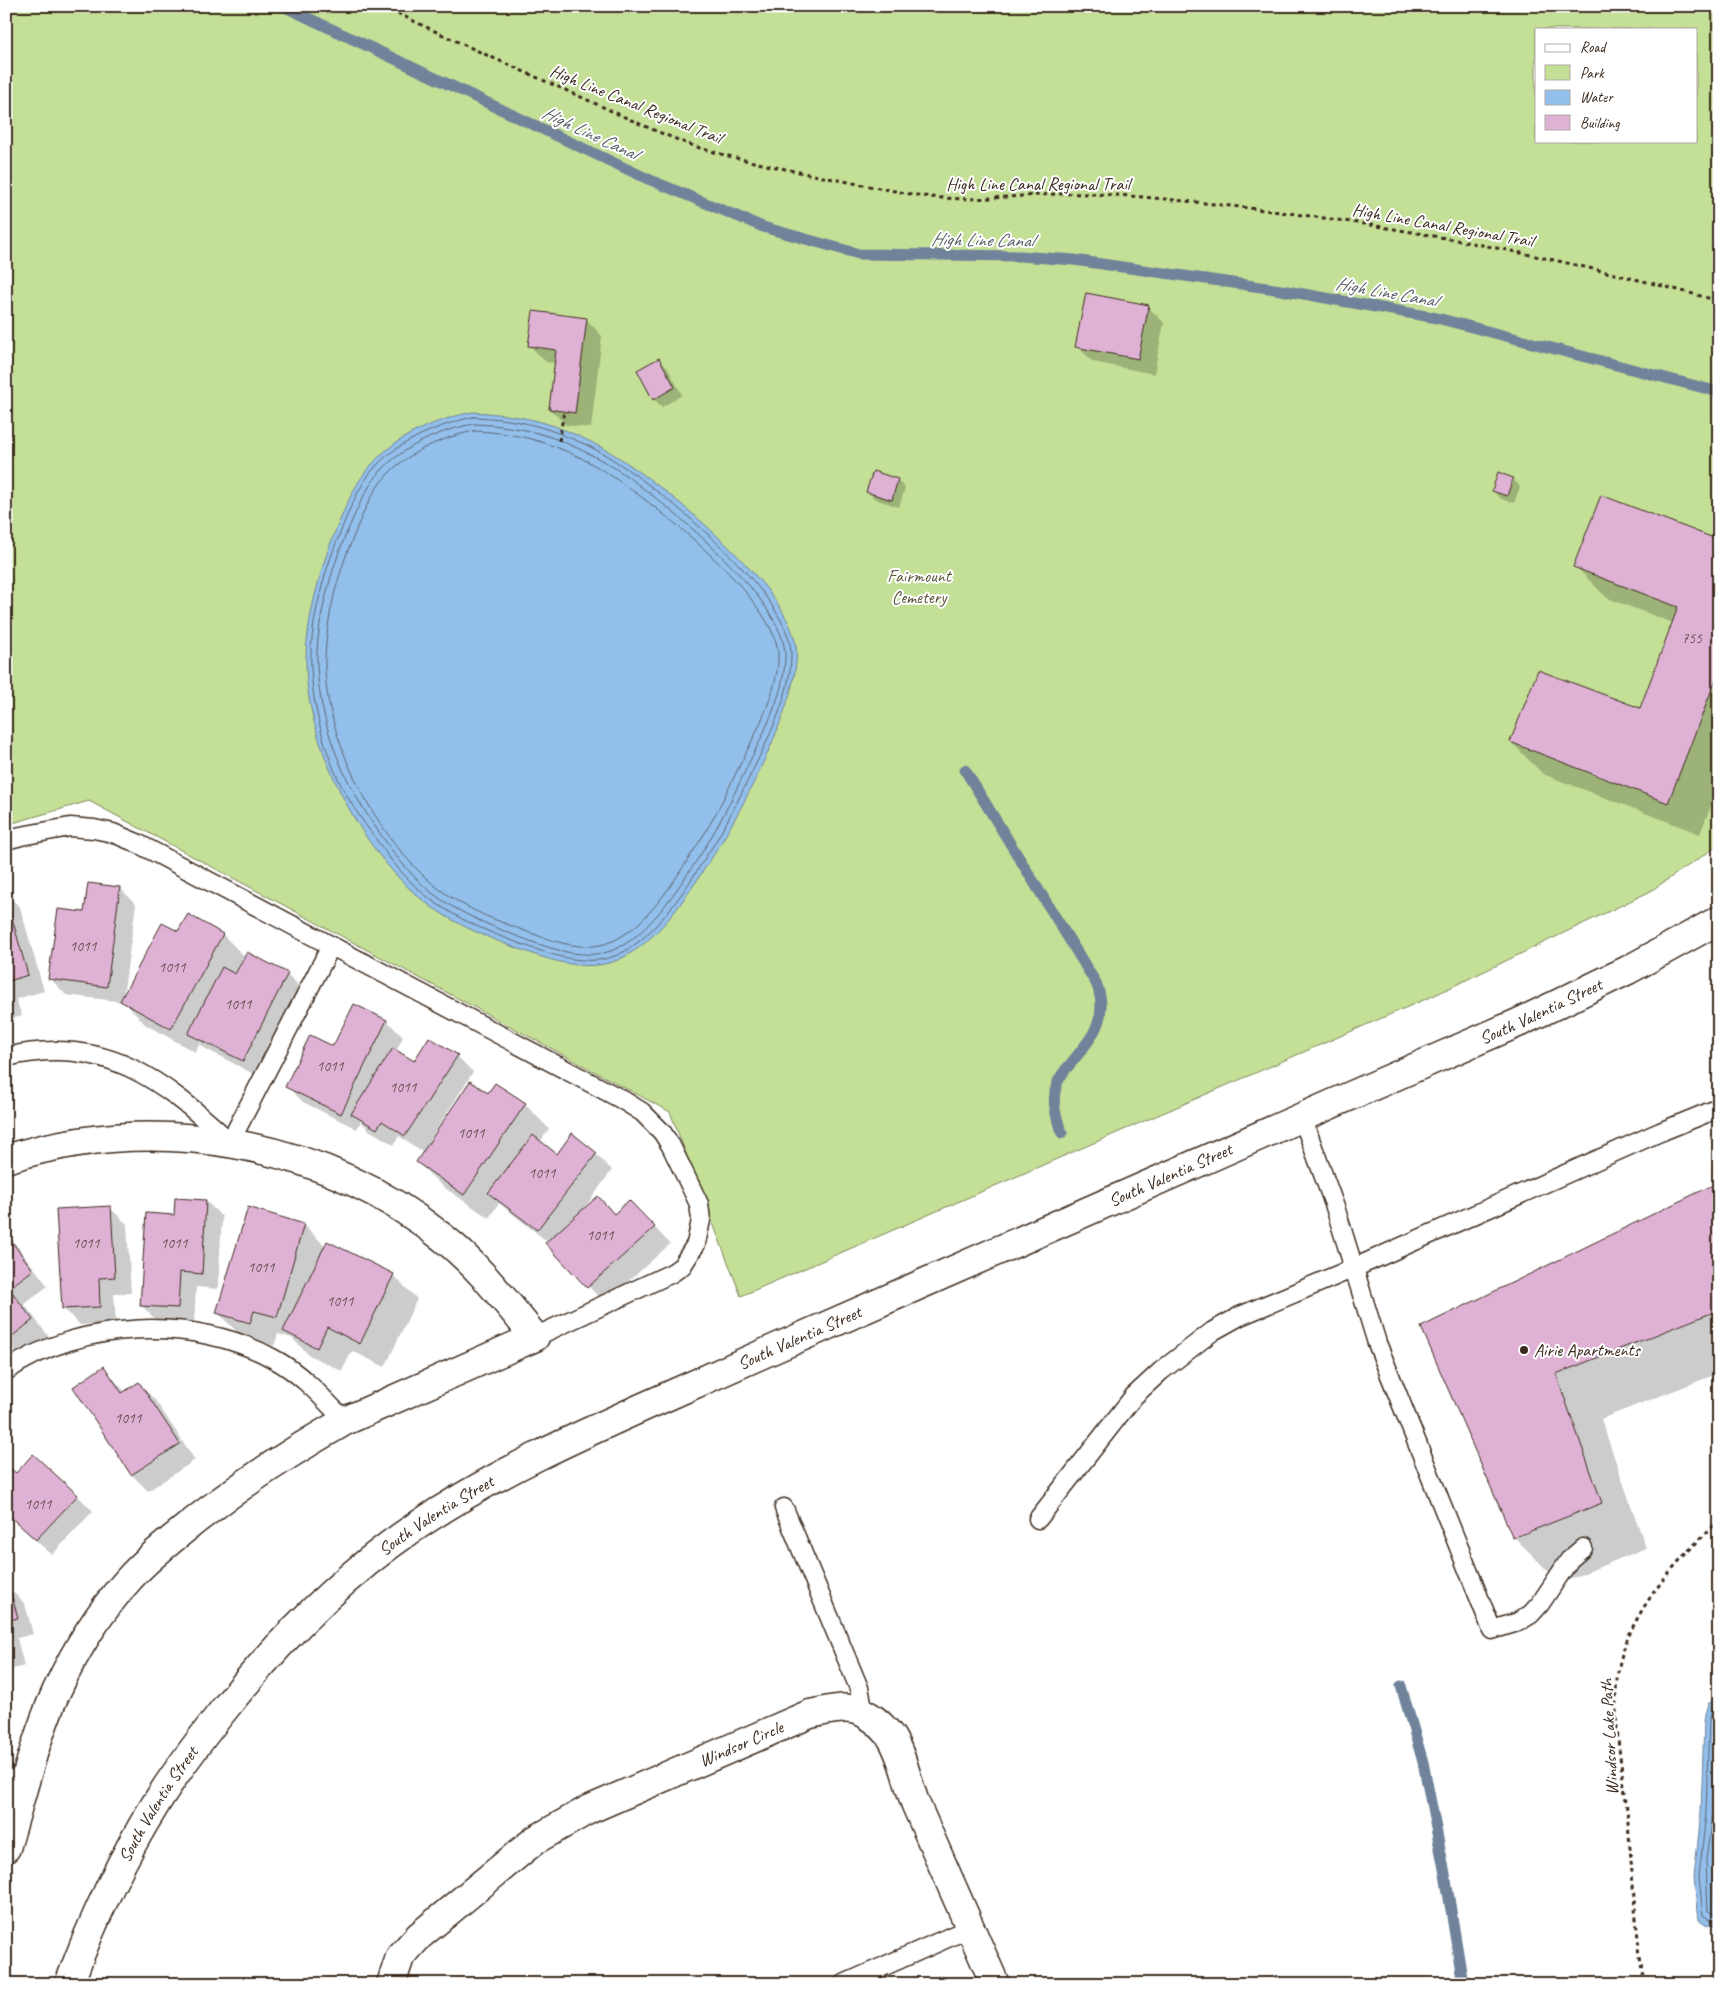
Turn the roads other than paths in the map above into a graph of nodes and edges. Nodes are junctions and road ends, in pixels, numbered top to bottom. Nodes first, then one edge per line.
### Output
1 (6, 840) edge
2 (1719, 920) edge
3 (331, 946) junction
4 (6, 1057) edge
5 (1719, 1108) edge
6 (1302, 1117) junction
7 (230, 1142) junction
8 (6, 1159) edge
9 (1354, 1268) junction
10 (535, 1337) junction
11 (6, 1372) edge
12 (345, 1421) junction
13 (784, 1508) dead end
14 (1038, 1519) dead end
15 (1583, 1548) dead end
16 (860, 1710) junction
17 (15, 1780) edge
18 (6, 1848) edge
19 (970, 1928) junction
20 (69, 1984) edge
21 (391, 1984) edge
22 (844, 1984) edge
23 (996, 1984) edge

1 - 3 lane
2 - 6 street, South Valentia Street
3 - 7 lane
3 - 10 lane
4 - 7 lane
5 - 9 lane
6 - 9 lane
6 - 20 street, South Valentia Street
7 - 8 street
7 - 10 street
9 - 14 lane
9 - 15 lane
10 - 12 street
11 - 12 lane
12 - 17 street
13 - 16 lane
16 - 19 street
16 - 21 street, Windsor Circle
17 - 18 street
19 - 22 lane
19 - 23 street

